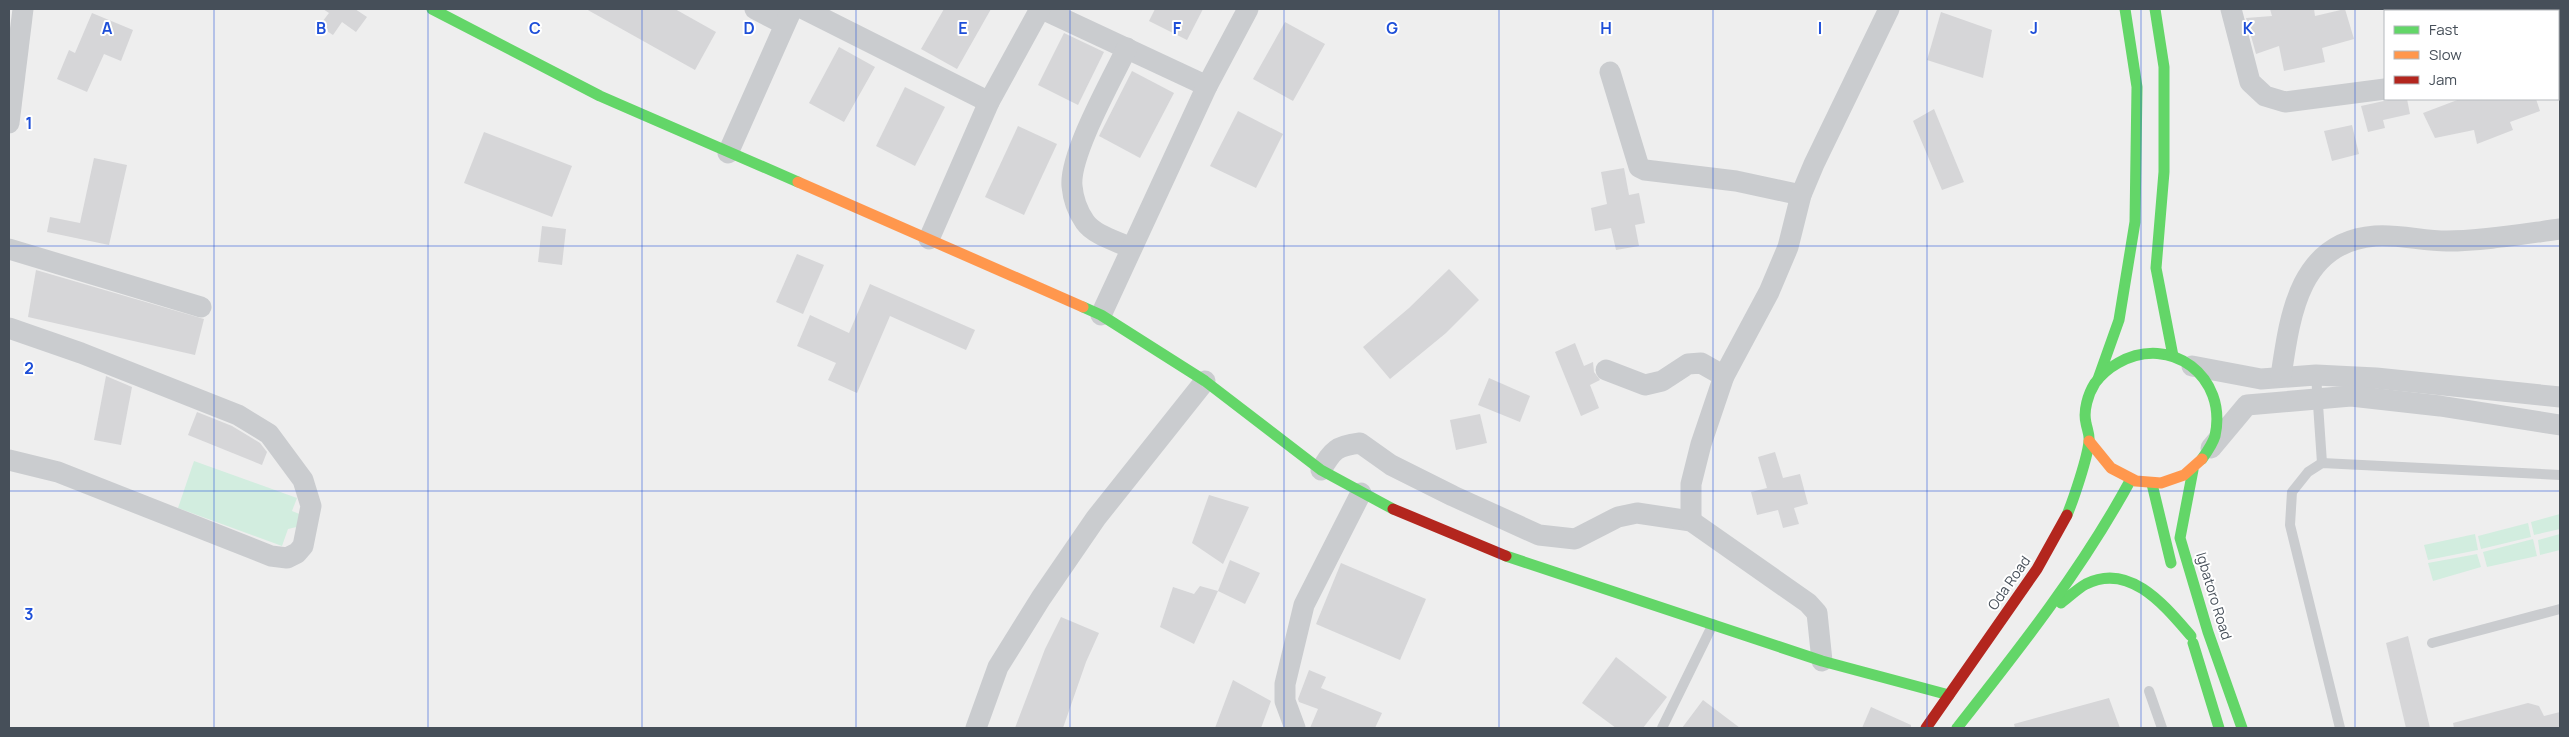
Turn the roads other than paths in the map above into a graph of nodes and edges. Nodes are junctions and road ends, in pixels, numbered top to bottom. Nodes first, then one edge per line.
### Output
1 (23, 9) edge
2 (432, 9) edge
3 (756, 9) edge
4 (804, 9) edge
5 (1041, 9) edge
6 (1248, 9) edge
7 (1890, 9) edge
8 (2125, 9) edge
9 (2155, 9) edge
10 (2232, 9) edge
11 (788, 16) edge
12 (1127, 48) junction
13 (1610, 72) dead end
14 (1207, 86) junction
15 (2384, 89) edge
16 (989, 102) junction
17 (10, 117) edge
18 (728, 153) junction
19 (1801, 195) junction
20 (2560, 229) edge
21 (929, 239) junction
22 (9, 248) edge
23 (1131, 248) junction
24 (200, 307) dead end
25 (1101, 315) junction
26 (9, 328) edge
27 (2182, 361) junction
28 (1606, 370) dead end
29 (2316, 374) junction
30 (1724, 376) junction
31 (2280, 376) junction
32 (2097, 380) junction
33 (1205, 381) junction
34 (2560, 397) edge
35 (2317, 399) junction
36 (2560, 424) edge
37 (2090, 441) junction
38 (2208, 452) junction
39 (9, 460) edge
40 (2322, 463) junction
41 (1321, 470) junction
42 (2192, 470) junction
43 (2560, 475) edge
44 (2130, 481) junction
45 (2152, 484) junction
46 (1361, 493) junction
47 (1691, 521) junction
48 (2175, 579) dead end
49 (2182, 607) dead end
50 (2560, 609) edge
51 (2046, 615) junction
52 (1713, 623) junction
53 (2191, 636) junction
54 (2432, 643) dead end
55 (1822, 660) junction
56 (2149, 691) dead end
57 (1949, 695) junction
58 (976, 728) edge
59 (1295, 728) edge
60 (1662, 728) edge
61 (1926, 728) edge
62 (1957, 728) edge
63 (2162, 728) edge
64 (2219, 728) edge
65 (2242, 728) edge
66 (2340, 728) edge

1 - 17 street
2 - 18 street
3 - 11 street
4 - 16 street
5 - 12 street
5 - 16 street
6 - 14 street
7 - 19 street
8 - 32 street
9 - 27 street
10 - 15 street
11 - 18 street
12 - 14 street
12 - 23 street
13 - 19 street
14 - 23 street
16 - 21 street
18 - 21 street
19 - 30 street
20 - 31 street
21 - 25 street
22 - 24 street
23 - 25 street
25 - 33 street
26 - 39 street
27 - 31 street
27 - 32 street
27 - 38 street
28 - 30 street
29 - 31 street
29 - 34 street
29 - 35 lane
30 - 47 street
32 - 37 street
33 - 41 street
33 - 58 street
35 - 36 street
35 - 38 street
35 - 40 lane
37 - 44 street
37 - 57 street, Oda Road
38 - 42 street
40 - 43 lane
40 - 66 lane
41 - 46 street
41 - 47 street
42 - 45 street
42 - 65 street, Igbatoro Road
44 - 45 street
44 - 51 street
45 - 48 street
46 - 52 street
46 - 59 street
47 - 55 street
49 - 53 street
50 - 54 lane
51 - 53 street
51 - 62 street
52 - 55 street
52 - 60 lane
53 - 64 street
55 - 57 street
56 - 63 lane
57 - 61 street, Oda Road

